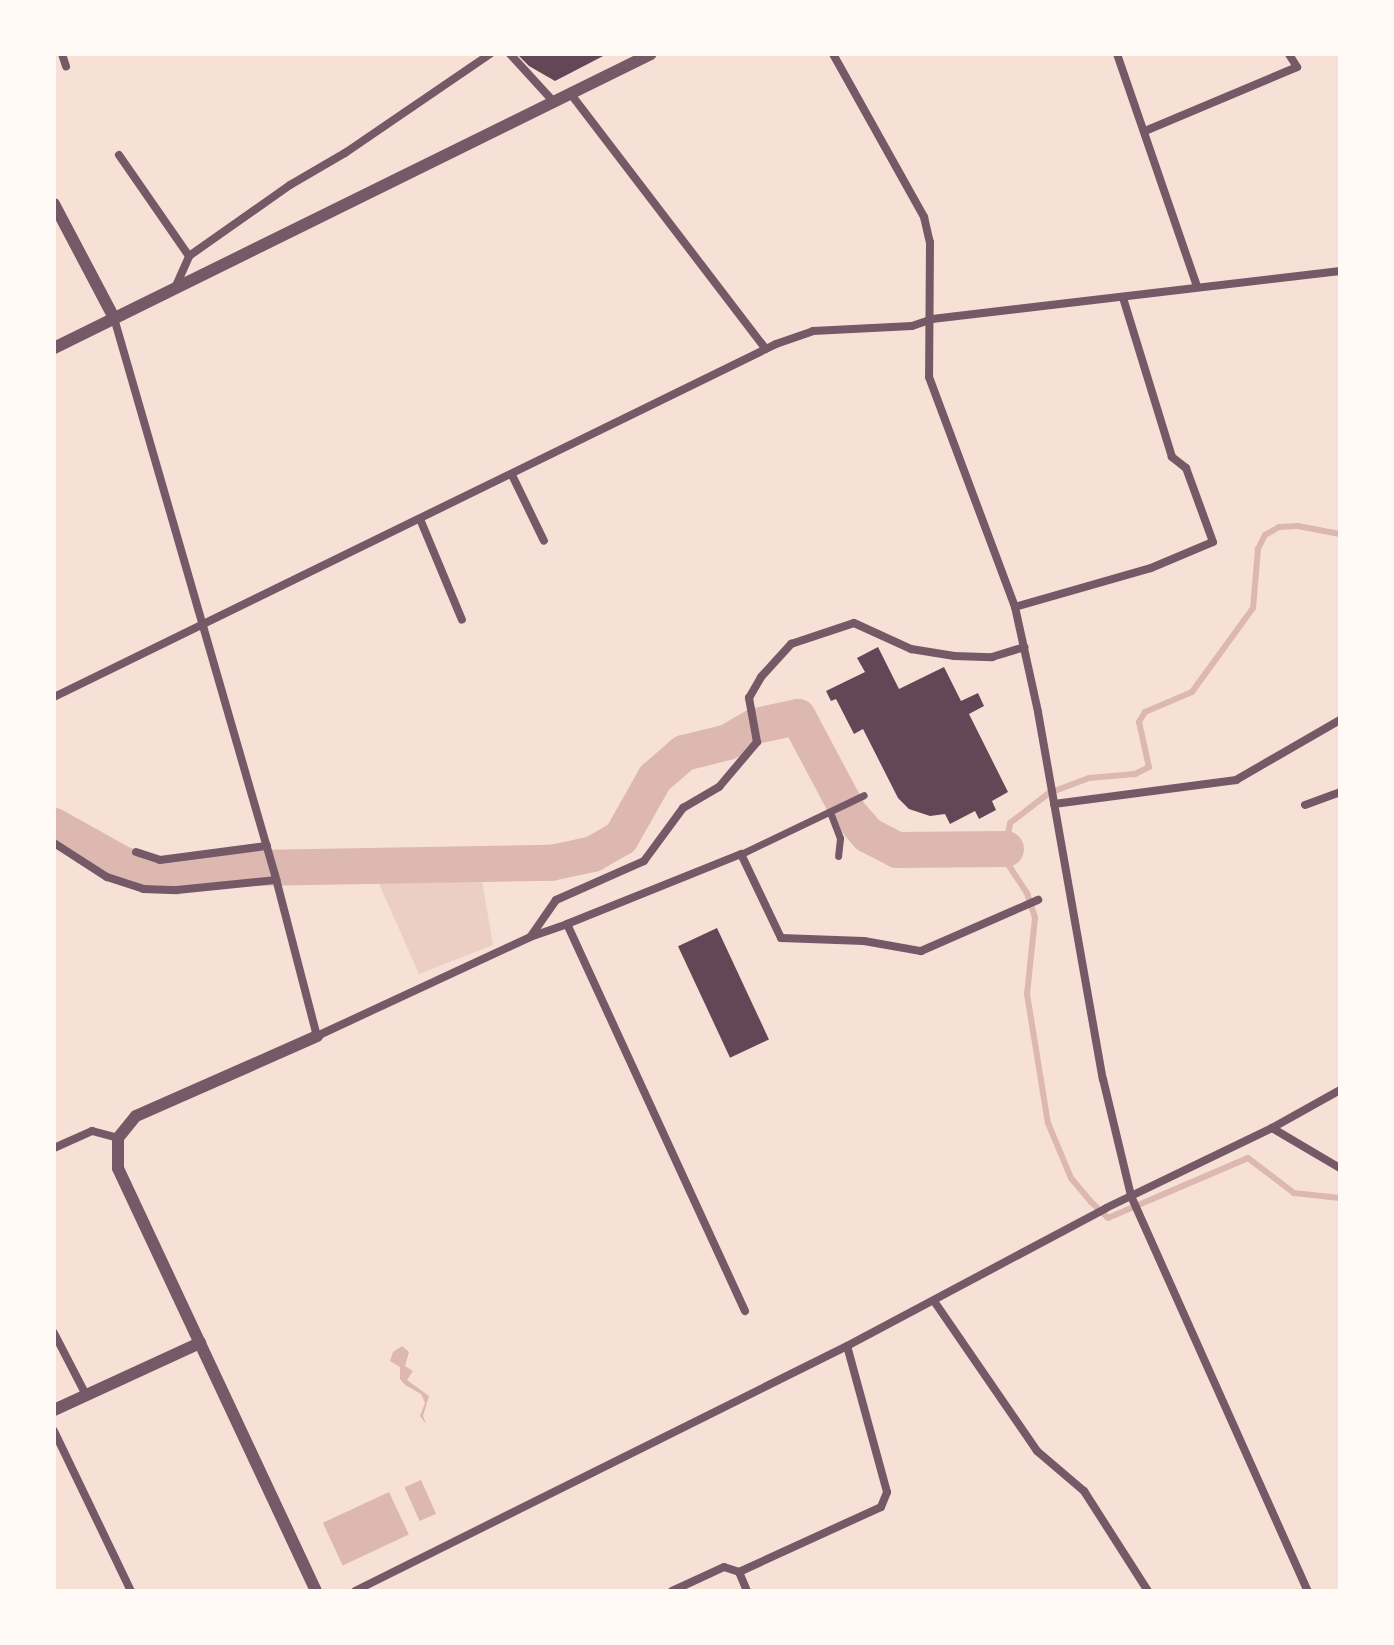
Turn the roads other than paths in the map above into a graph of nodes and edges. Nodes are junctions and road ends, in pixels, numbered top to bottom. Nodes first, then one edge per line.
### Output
1 (62, 54) edge
2 (490, 54) edge
3 (510, 54) edge
4 (651, 54) edge
5 (833, 54) edge
6 (1289, 54) edge
7 (1119, 55) edge
8 (66, 66) dead end
9 (570, 93) junction
10 (554, 102) junction
11 (1145, 131) junction
12 (119, 155) dead end
13 (54, 204) edge
14 (189, 256) junction
15 (1340, 271) edge
16 (1197, 286) junction
17 (174, 289) junction
18 (1123, 298) junction
19 (114, 318) junction
20 (932, 319) junction
21 (54, 348) edge
22 (766, 349) junction
23 (512, 475) junction
24 (420, 519) junction
25 (544, 541) dead end
26 (1015, 607) junction
27 (462, 620) dead end
28 (204, 624) junction
29 (1024, 647) junction
30 (54, 697) edge
31 (1340, 720) edge
32 (1340, 792) edge
33 (864, 795) dead end
34 (1054, 801) junction
35 (1305, 805) dead end
36 (831, 811) junction
37 (54, 843) edge
38 (268, 849) junction
39 (136, 852) dead end
40 (741, 854) junction
41 (838, 856) dead end
42 (276, 877) junction
43 (1036, 901) dead end
44 (567, 924) junction
45 (530, 937) junction
46 (317, 1036) junction
47 (1340, 1090) edge
48 (1272, 1128) junction
49 (118, 1138) junction
50 (54, 1148) edge
51 (1340, 1168) edge
52 (1132, 1199) junction
53 (934, 1301) junction
54 (745, 1311) dead end
55 (54, 1333) edge
56 (200, 1343) junction
57 (847, 1346) junction
58 (86, 1395) junction
59 (54, 1410) edge
60 (54, 1431) edge
61 (739, 1572) junction
62 (131, 1591) edge
63 (316, 1591) edge
64 (355, 1591) edge
65 (672, 1591) edge
66 (747, 1591) edge
67 (1148, 1591) edge
68 (1308, 1591) edge

1 - 8 street
2 - 14 street
3 - 10 street
4 - 9 street
5 - 20 street
6 - 11 street
7 - 11 street
9 - 10 street
9 - 22 street
10 - 17 street
11 - 16 street
12 - 14 street
13 - 19 street
14 - 17 street
15 - 16 street
16 - 18 street
17 - 19 street
18 - 20 street
18 - 26 street
19 - 21 street
19 - 28 street
20 - 22 street
20 - 26 street
22 - 23 street
23 - 24 street
23 - 25 street
24 - 27 street
24 - 28 street
26 - 29 street
28 - 30 street
28 - 38 street
29 - 34 street
29 - 45 street
31 - 34 street
32 - 35 street
33 - 36 street
34 - 52 street
36 - 40 street
36 - 41 street
37 - 42 street
38 - 39 street
38 - 42 street
40 - 43 street
40 - 44 street
42 - 46 street
44 - 45 street
44 - 54 street
45 - 46 street
46 - 49 street
47 - 48 street
48 - 51 street
48 - 52 street
49 - 50 street
49 - 56 street
52 - 53 street
52 - 68 street
53 - 57 street
53 - 67 street
55 - 58 street
56 - 58 street
56 - 63 street
57 - 61 street
57 - 64 street
58 - 59 street
60 - 62 street
61 - 65 street
61 - 66 street

